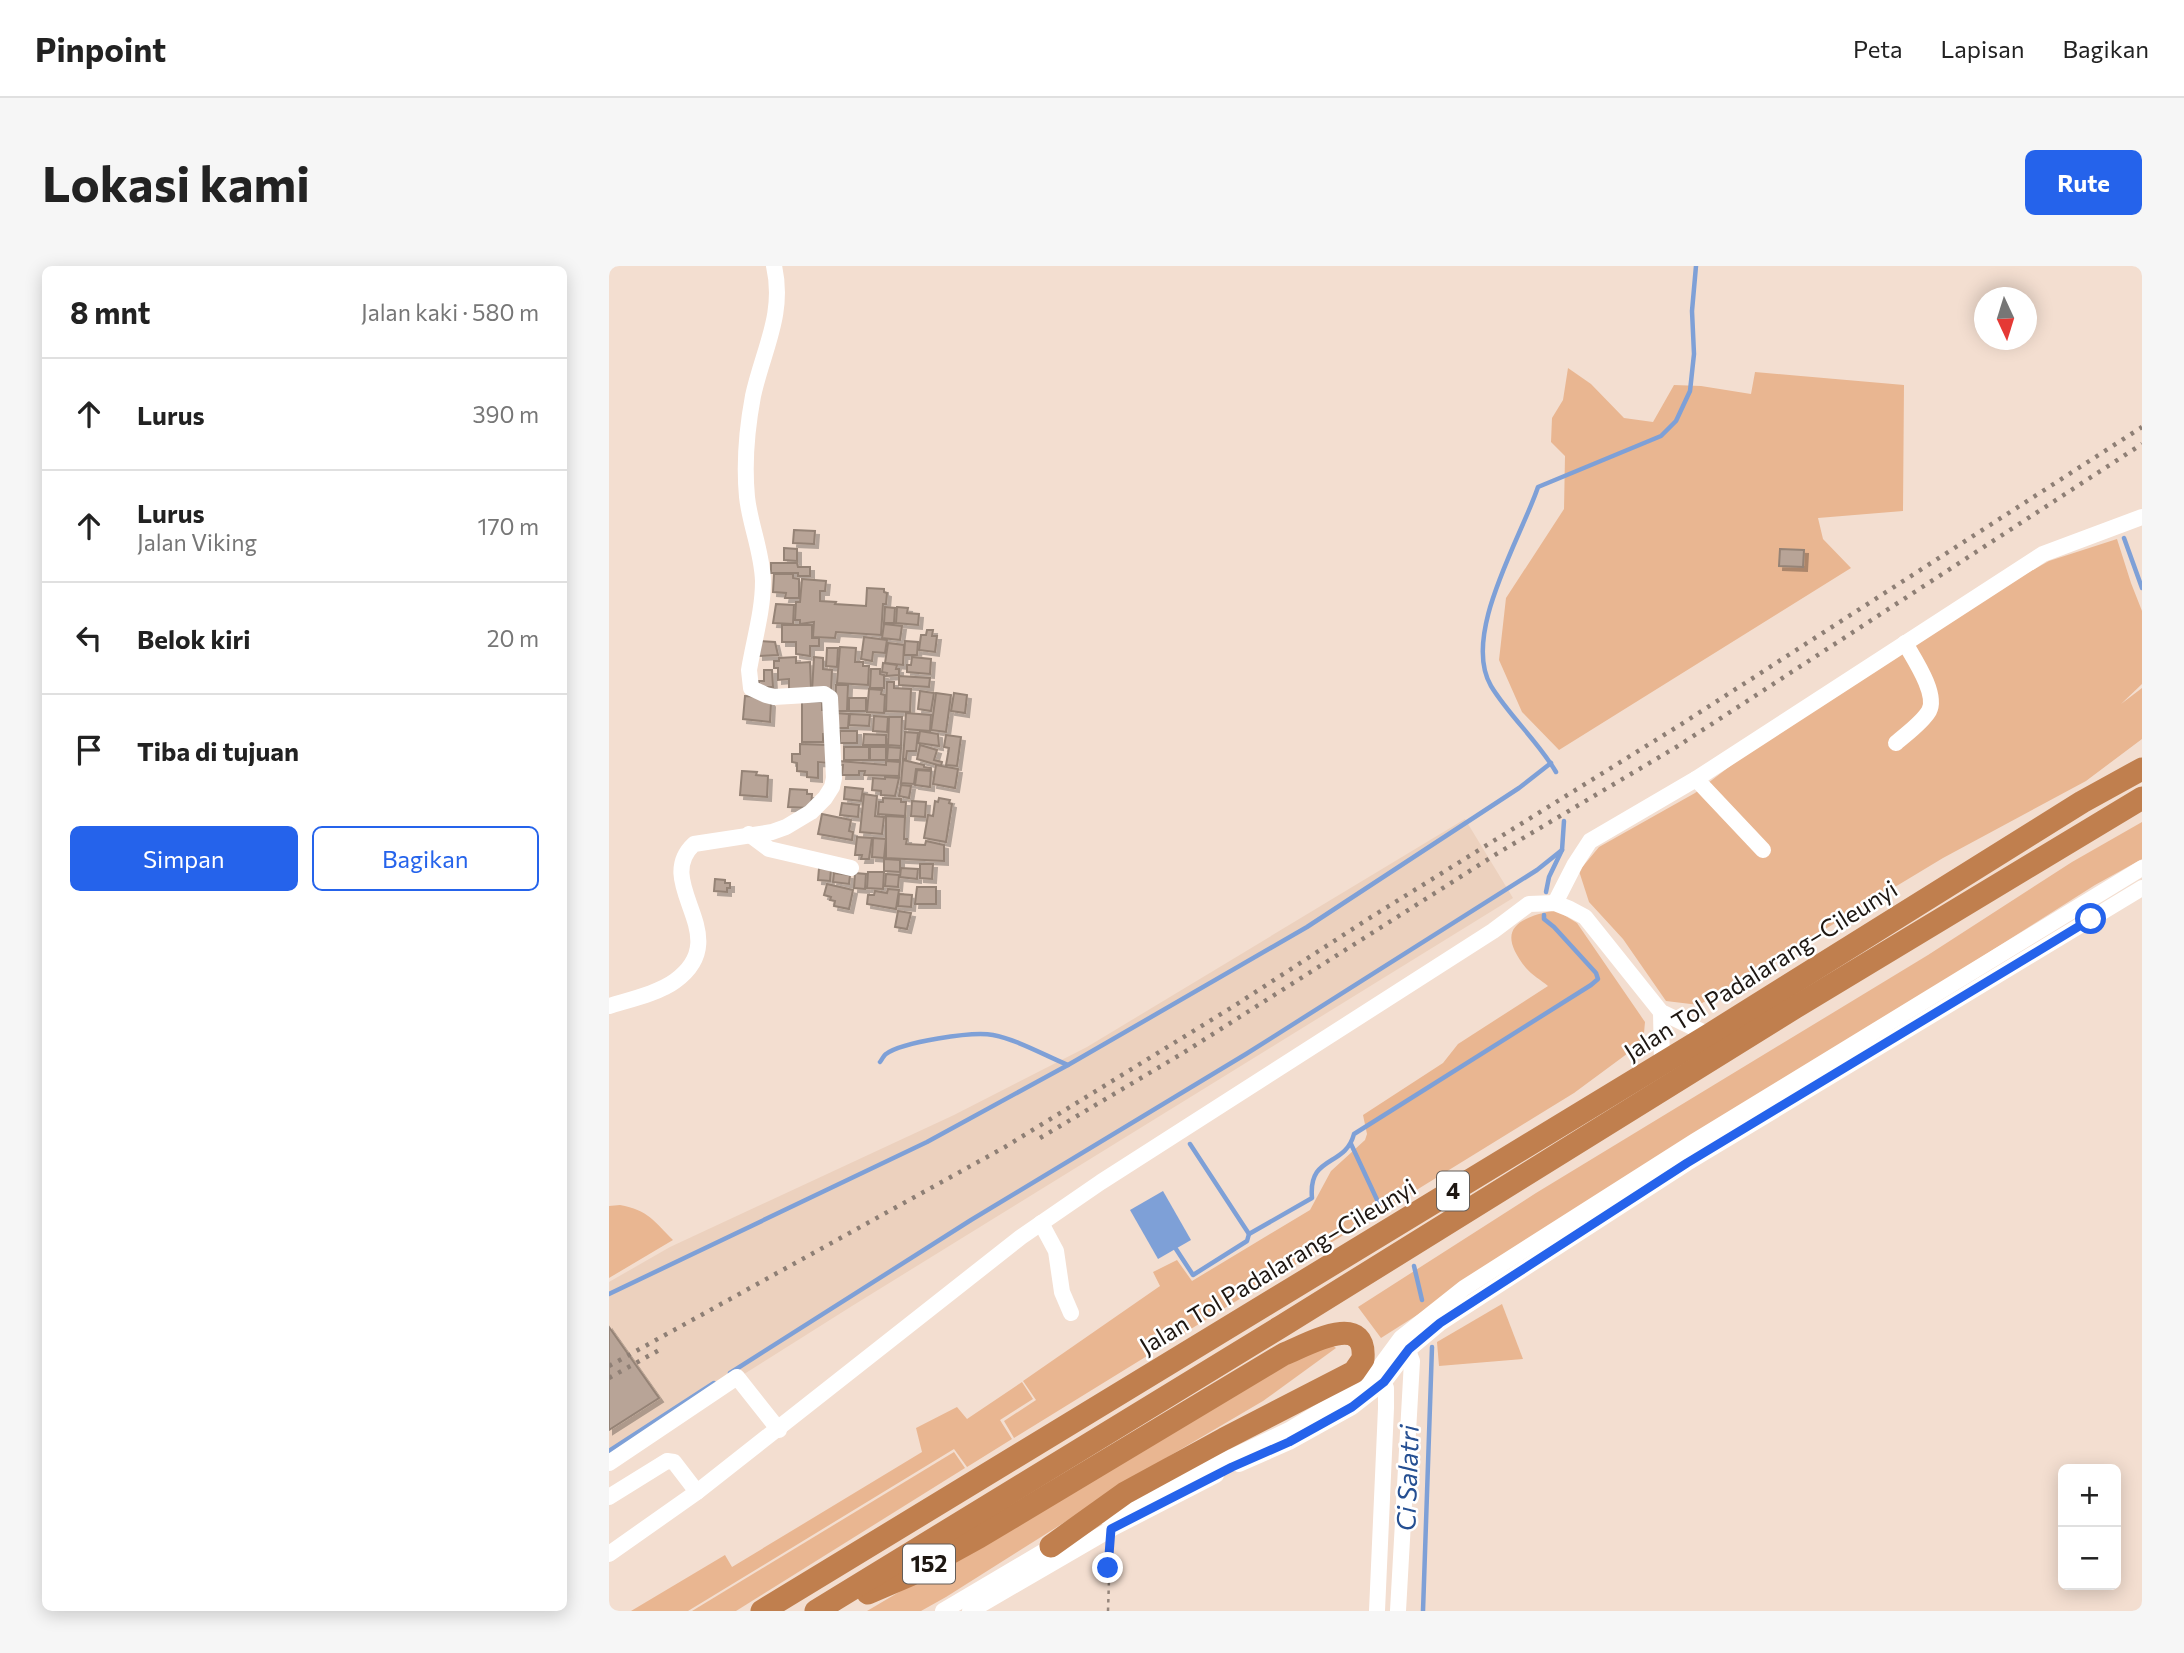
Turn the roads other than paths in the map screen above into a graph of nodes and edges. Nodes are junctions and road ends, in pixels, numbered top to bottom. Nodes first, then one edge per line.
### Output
1 (774, 266) edge
2 (2142, 517) edge
3 (1906, 643) junction
4 (1896, 743) dead end
5 (2142, 769) edge
6 (1696, 779) junction
7 (2142, 798) edge
8 (749, 834) junction
9 (1763, 850) dead end
10 (851, 868) dead end
11 (2142, 868) edge
12 (2142, 888) edge
13 (1555, 903) junction
14 (609, 1006) edge
15 (1661, 1012) junction
16 (1709, 1035) junction
17 (1662, 1064) junction
18 (1041, 1223) junction
19 (1072, 1312) dead end
20 (1405, 1343) junction
21 (1380, 1377) junction
22 (1352, 1407) junction
23 (1385, 1424) junction
24 (779, 1430) junction
25 (609, 1463) edge
26 (697, 1492) junction
27 (609, 1497) edge
28 (1051, 1546) junction
29 (609, 1554) edge
30 (772, 1608) edge
31 (816, 1611) edge
32 (826, 1611) edge
33 (943, 1611) edge
34 (970, 1611) edge
35 (1377, 1611) edge
36 (1398, 1611) edge

1 - 8 street
2 - 3 street
3 - 4 street
3 - 6 street
5 - 16 highway, Jalan Tol Padalarang–Cileunyi / 4
6 - 9 street
6 - 13 street
7 - 31 highway, Jalan Tol Padalarang–Cileunyi / 4
8 - 10 street
8 - 14 street
11 - 20 street
12 - 20 street
13 - 15 street
13 - 18 street
15 - 16 street
15 - 17 street
16 - 17 highway, Jalan Tol Padalarang–Cileunyi / 4
17 - 30 highway, Jalan Tol Padalarang–Cileunyi / 4
18 - 19 street
18 - 24 street
20 - 21 street
20 - 36 street
21 - 22 street
21 - 23 street
21 - 28 street
22 - 23 street
22 - 34 street
23 - 35 street
24 - 25 street
24 - 26 street
26 - 27 street
26 - 29 street
28 - 32 highway, 152
28 - 33 street

